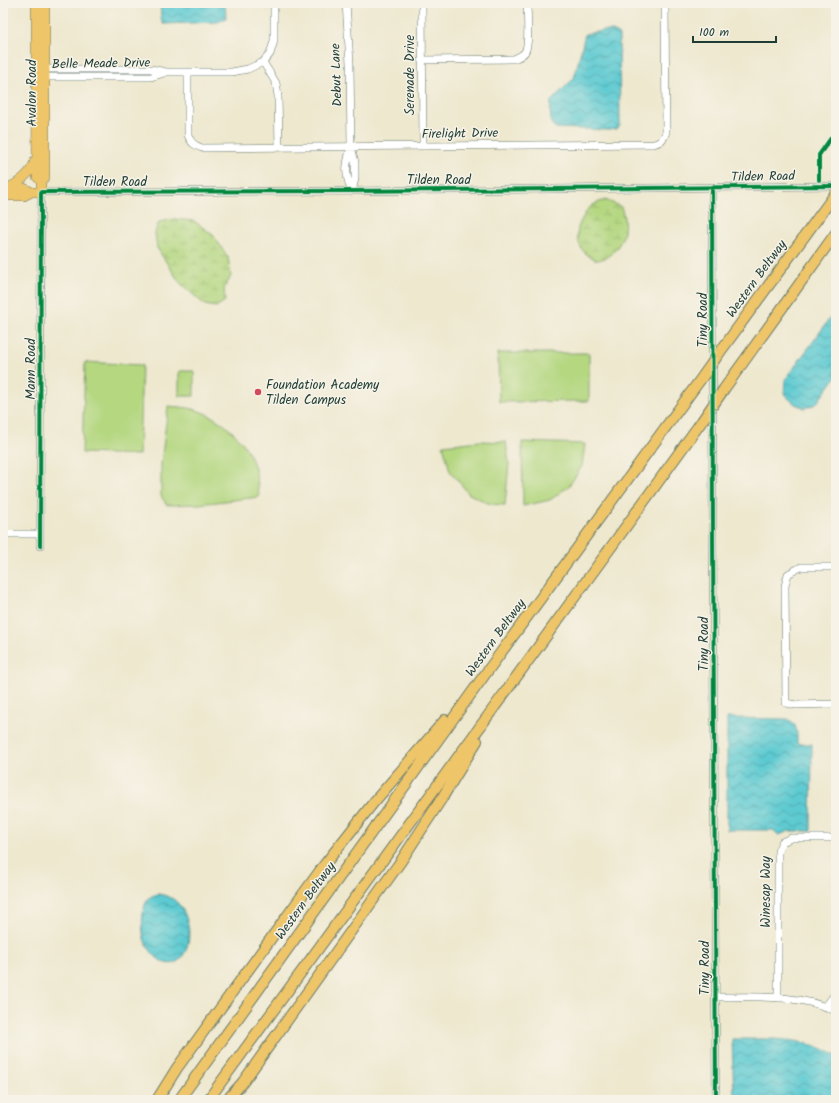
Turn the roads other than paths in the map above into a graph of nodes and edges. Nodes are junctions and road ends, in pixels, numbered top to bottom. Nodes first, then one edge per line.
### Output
1 (36, 3) edge
2 (45, 3) edge
3 (274, 3) edge
4 (346, 3) edge
5 (422, 3) edge
6 (527, 3) edge
7 (665, 3) edge
8 (422, 60) junction
9 (263, 62) junction
10 (90, 69) junction
11 (141, 69) junction
12 (166, 72) junction
13 (188, 72) junction
14 (41, 73) junction
15 (90, 77) junction
16 (141, 77) junction
17 (423, 146) junction
18 (279, 147) junction
19 (351, 147) junction
20 (37, 152) junction
21 (347, 167) junction
22 (355, 167) junction
23 (41, 181) junction
24 (836, 186) edge
25 (6, 188) edge
26 (712, 188) junction
27 (352, 190) junction
28 (32, 192) junction
29 (41, 192) junction
30 (3, 196) edge
31 (834, 196) edge
32 (836, 233) edge
33 (3, 534) edge
34 (40, 534) junction
35 (40, 546) dead end
36 (836, 567) edge
37 (486, 673) junction
38 (513, 681) junction
39 (836, 704) edge
40 (836, 838) edge
41 (836, 992) edge
42 (716, 997) junction
43 (778, 998) junction
44 (826, 1006) junction
45 (836, 1011) edge
46 (157, 1100) edge
47 (179, 1100) edge
48 (208, 1100) edge
49 (227, 1100) edge
50 (716, 1100) edge

1 - 14 main road, Avalon Road
2 - 14 main road, Avalon Road
3 - 9 street
4 - 19 street, Debut Lane
5 - 8 street, Serenade Drive
6 - 8 street
7 - 17 street, Firelight Drive
8 - 17 street, Serenade Drive
9 - 13 street, Belle Meade Drive
9 - 18 street
10 - 11 street, Belle Meade Drive
10 - 14 street, Belle Meade Drive
10 - 15 street
11 - 12 street, Belle Meade Drive
11 - 16 street
12 - 13 street, Belle Meade Drive
12 - 16 street, Belle Meade Drive
13 - 18 street, Firelight Drive
14 - 15 street, Belle Meade Drive
14 - 20 main road, Avalon Road
14 - 23 main road, Avalon Road
15 - 16 street, Belle Meade Drive
17 - 19 street, Firelight Drive
18 - 19 street, Firelight Drive
19 - 21 street, Debut Lane
19 - 22 street, Debut Lane
20 - 23 main road, Avalon Road
20 - 25 main road
21 - 22 street
21 - 27 street, Debut Lane
22 - 27 street, Debut Lane
23 - 29 main road, Avalon Road
24 - 26 street, Tilden Road
25 - 28 main road
26 - 27 street, Tilden Road
26 - 42 street, Tiny Road
27 - 29 street, Tilden Road
28 - 29 main road
28 - 30 main road
29 - 34 street, Mann Road
31 - 37 highway, Western Beltway, bridge
32 - 38 highway, bridge
33 - 34 street
34 - 35 street, Mann Road
36 - 39 street
37 - 46 highway
37 - 47 highway, Western Beltway
38 - 48 highway
38 - 49 highway
40 - 43 street, Winesap Way
41 - 44 street
42 - 43 street
42 - 50 street, Tiny Road
43 - 44 street
44 - 45 street

